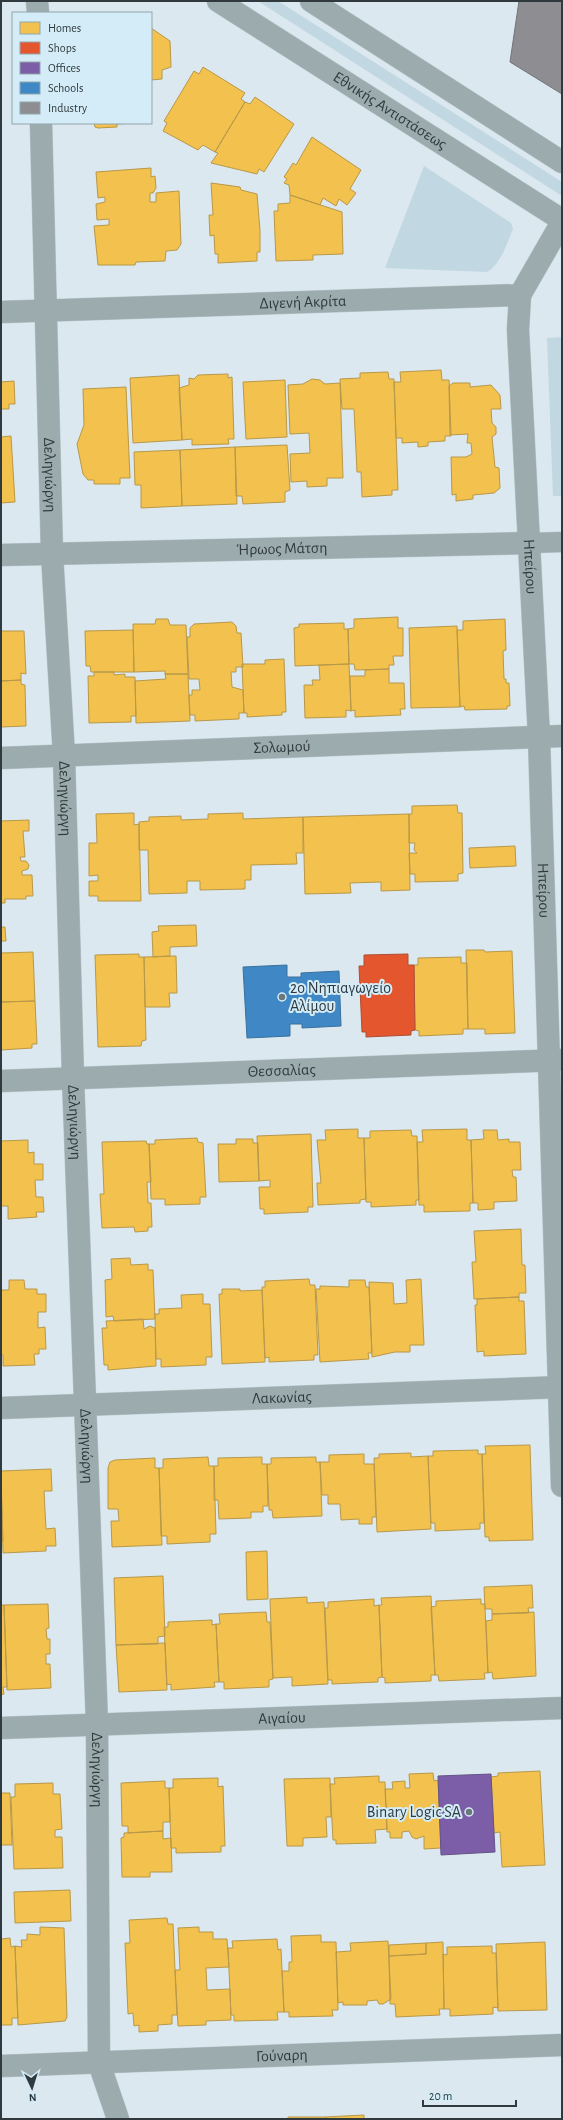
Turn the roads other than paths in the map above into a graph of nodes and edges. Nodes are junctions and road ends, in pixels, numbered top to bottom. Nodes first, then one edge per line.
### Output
1 (37, 1) edge
2 (218, 1) edge
3 (311, 1) edge
4 (38, 12) edge
5 (41, 124) edge
6 (562, 162) edge
7 (562, 221) edge
8 (520, 296) junction
9 (46, 311) junction
10 (1, 312) edge
11 (562, 542) edge
12 (530, 543) junction
13 (52, 554) junction
14 (1, 556) edge
15 (562, 736) edge
16 (540, 737) junction
17 (64, 756) junction
18 (1, 758) edge
19 (555, 1060) edge
20 (73, 1078) junction
21 (1, 1080) edge
22 (560, 1387) edge
23 (86, 1404) junction
24 (1, 1408) edge
25 (562, 1486) edge
26 (562, 1708) edge
27 (97, 1724) junction
28 (1, 1728) edge
29 (562, 2045) edge
30 (99, 2062) junction
31 (1, 2066) edge
32 (118, 2119) edge

1 - 4 street
2 - 7 street, Εθνικής Αντιστάσεως
3 - 6 street
5 - 9 street, Δεληγιώργη
7 - 8 street
8 - 9 street, Διγενή Ακρίτα
8 - 12 street, Ηπείρου
9 - 10 street, Διγενή Ακρίτα
9 - 13 street, Δεληγιώργη
11 - 12 street, Ήρωος Μάτση
12 - 13 street, Ήρωος Μάτση
12 - 16 street, Ηπείρου
13 - 14 street, Ήρωος Μάτση
13 - 17 street, Δεληγιώργη
15 - 16 street, Σολωμού
16 - 17 street, Σολωμού
16 - 19 street, Ηπείρου
17 - 18 street, Σολωμού
17 - 20 street, Δεληγιώργη
19 - 20 street, Θεσσαλίας
19 - 22 street, Ηπείρου
20 - 21 street, Θεσσαλίας
20 - 23 street, Δεληγιώργη
22 - 23 street, Λακωνίας
22 - 25 street, Ηπείρου
23 - 24 street, Λακωνίας
23 - 27 street, Δεληγιώργη
26 - 27 street, Αιγαίου
27 - 28 street, Αιγαίου
27 - 30 street, Δεληγιώργη
29 - 30 street, Γούναρη
30 - 31 street, Γούναρη
30 - 32 street, Δεληγιώργη

